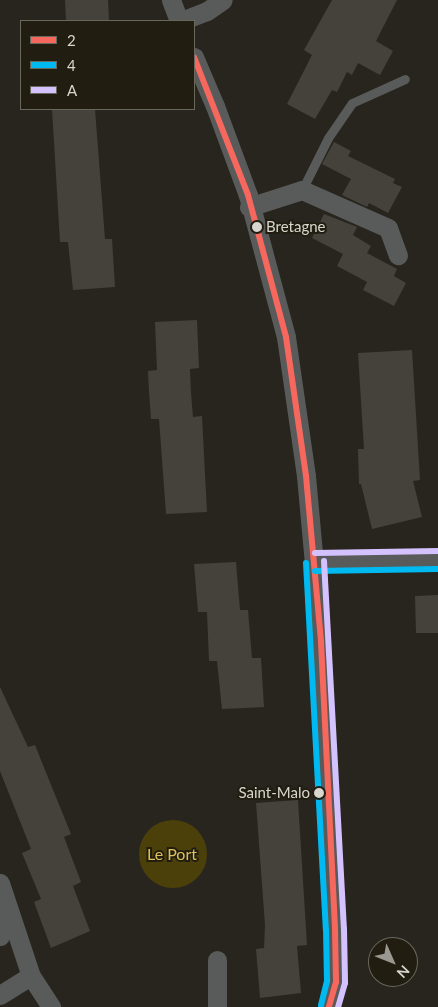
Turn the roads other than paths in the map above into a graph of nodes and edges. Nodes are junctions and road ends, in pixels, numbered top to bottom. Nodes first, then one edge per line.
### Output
1 (171, 0) edge
2 (223, 0) edge
3 (180, 20) edge
4 (183, 20) edge
5 (195, 59) edge
6 (405, 79) dead end
7 (302, 190) junction
8 (249, 207) junction
9 (398, 256) dead end
10 (438, 560) edge
11 (315, 562) junction
12 (3, 892) edge
13 (0, 936) edge
14 (217, 960) dead end
15 (31, 976) junction
16 (336, 982) junction
17 (0, 995) edge
18 (51, 1007) edge
19 (217, 1007) edge
20 (329, 1007) edge
21 (338, 1007) edge

1 - 3 street
2 - 4 street
5 - 8 street
6 - 7 lane
7 - 8 street
7 - 9 street
8 - 11 street
10 - 11 street
11 - 16 street
12 - 13 street
12 - 15 street
14 - 19 street
15 - 17 street
15 - 18 street
16 - 20 street
16 - 21 lane

